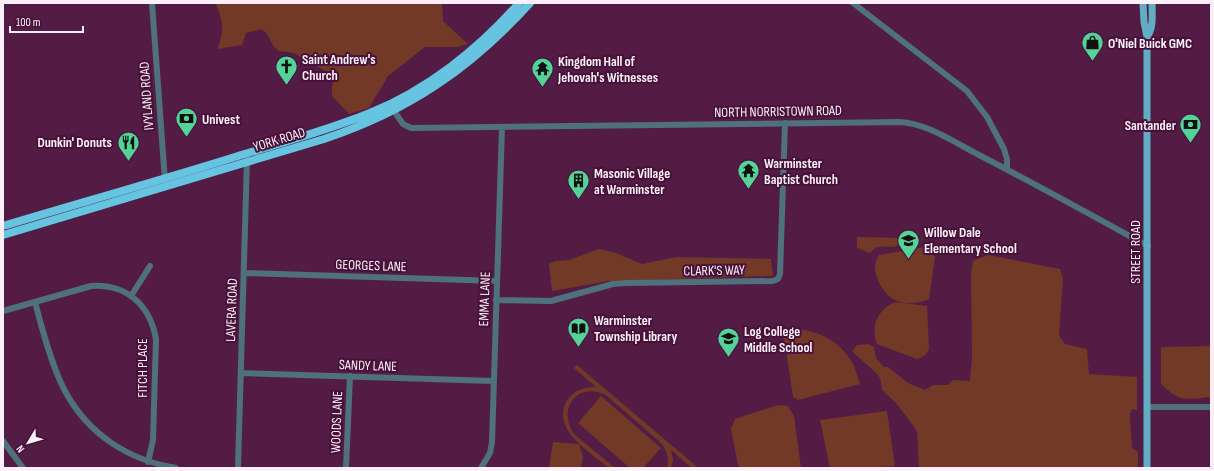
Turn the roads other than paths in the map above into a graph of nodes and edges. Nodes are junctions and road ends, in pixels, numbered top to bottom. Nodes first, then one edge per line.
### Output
1 (152, 3) edge
2 (519, 3) edge
3 (530, 3) edge
4 (853, 3) edge
5 (1143, 3) edge
6 (1152, 3) edge
7 (1148, 36) junction
8 (391, 107) junction
9 (785, 123) junction
10 (502, 127) junction
11 (247, 158) junction
12 (1007, 169) junction
13 (165, 182) junction
14 (3, 226) edge
15 (3, 235) edge
16 (1148, 246) junction
17 (150, 266) dead end
18 (245, 273) junction
19 (497, 281) junction
20 (131, 296) junction
21 (496, 300) junction
22 (35, 302) junction
23 (3, 311) edge
24 (241, 373) junction
25 (350, 376) junction
26 (494, 381) junction
27 (1147, 407) junction
28 (1211, 407) edge
29 (3, 441) edge
30 (5, 449) edge
31 (148, 462) junction
32 (23, 468) edge
33 (176, 468) edge
34 (238, 468) edge
35 (346, 468) edge
36 (481, 468) edge
37 (1147, 468) edge

1 - 13 street, IVYLAND ROAD
2 - 8 highway, YORK ROAD
3 - 8 highway, YORK ROAD
4 - 12 street
5 - 7 main road, STREET ROAD
6 - 7 main road, STREET ROAD
7 - 16 main road, STREET ROAD
8 - 10 street, NORTH NORRISTOWN ROAD
8 - 11 highway, YORK ROAD
9 - 10 street, NORTH NORRISTOWN ROAD
9 - 12 street, NORTH NORRISTOWN ROAD
9 - 21 street, CLARK'S WAY
10 - 19 street, EMMA LANE
11 - 13 highway, YORK ROAD
11 - 18 street, LAVERA ROAD
12 - 16 street, NORTH NORRISTOWN ROAD
13 - 14 highway, YORK ROAD
13 - 15 highway, YORK ROAD
16 - 27 main road, STREET ROAD
17 - 20 street
18 - 19 street, GEORGES LANE
18 - 24 street, LAVERA ROAD
19 - 21 street, EMMA LANE
20 - 22 street, FITCH PLACE
20 - 31 street, FITCH PLACE
21 - 26 street, EMMA LANE
22 - 23 street, FITCH PLACE
22 - 31 street
24 - 25 street, SANDY LANE
24 - 34 street, LAVERA ROAD
25 - 26 street, SANDY LANE
25 - 35 street, WOODS LANE
26 - 36 street, EMMA LANE
27 - 28 street
27 - 37 main road, STREET ROAD
29 - 30 street
30 - 32 street
31 - 33 street

